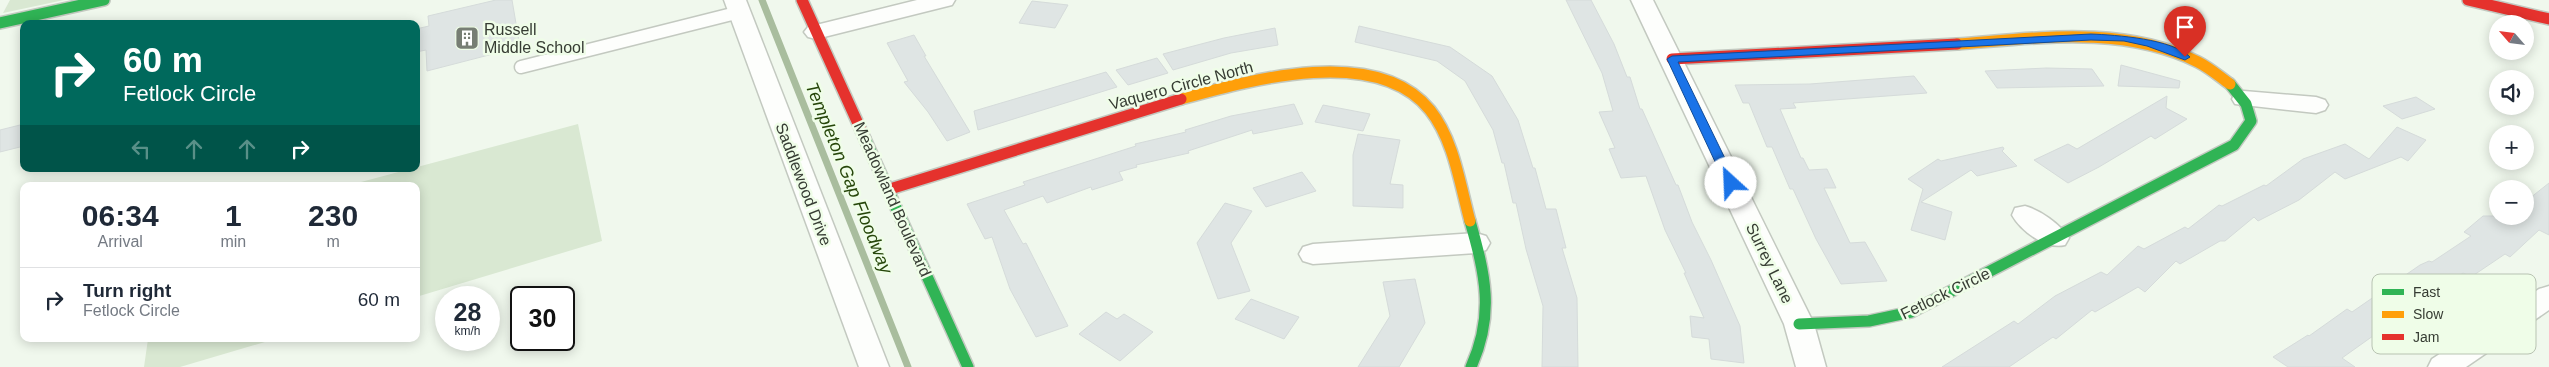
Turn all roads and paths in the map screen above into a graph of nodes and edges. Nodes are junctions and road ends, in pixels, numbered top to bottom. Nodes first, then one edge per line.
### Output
1 (104, 0) edge
2 (802, 0) edge
3 (944, 0) edge
4 (1642, 0) edge
5 (2468, 0) edge
6 (738, 6) edge
7 (2549, 19) edge
8 (0, 23) edge
9 (816, 32) junction
10 (1672, 59) junction
11 (522, 67) dead end
12 (2244, 99) junction
13 (2316, 105) dead end
14 (890, 189) junction
15 (2025, 215) dead end
16 (2055, 238) junction
17 (1476, 242) junction
18 (1313, 254) dead end
19 (2549, 296) edge
20 (2536, 305) edge
21 (1799, 324) junction
22 (2462, 354) edge
23 (874, 367) edge
24 (968, 367) edge
25 (1471, 367) edge
26 (1811, 367) edge
27 (2443, 367) edge

1 - 8 street
2 - 9 street, Meadowland Boulevard
3 - 9 street
4 - 10 street, Surrey Lane
5 - 7 street
6 - 11 lane
6 - 23 street, Saddlewood Drive
9 - 14 street, Meadowland Boulevard
10 - 12 street
10 - 21 street, Surrey Lane
12 - 13 street
12 - 16 street, Fetlock Circle
14 - 17 street, Vaquero Circle North
14 - 24 street, Meadowland Boulevard
15 - 16 street
16 - 21 street, Fetlock Circle
17 - 18 street
17 - 25 street, Vaquero Circle North
19 - 20 street
21 - 26 street, Surrey Lane
22 - 27 street

